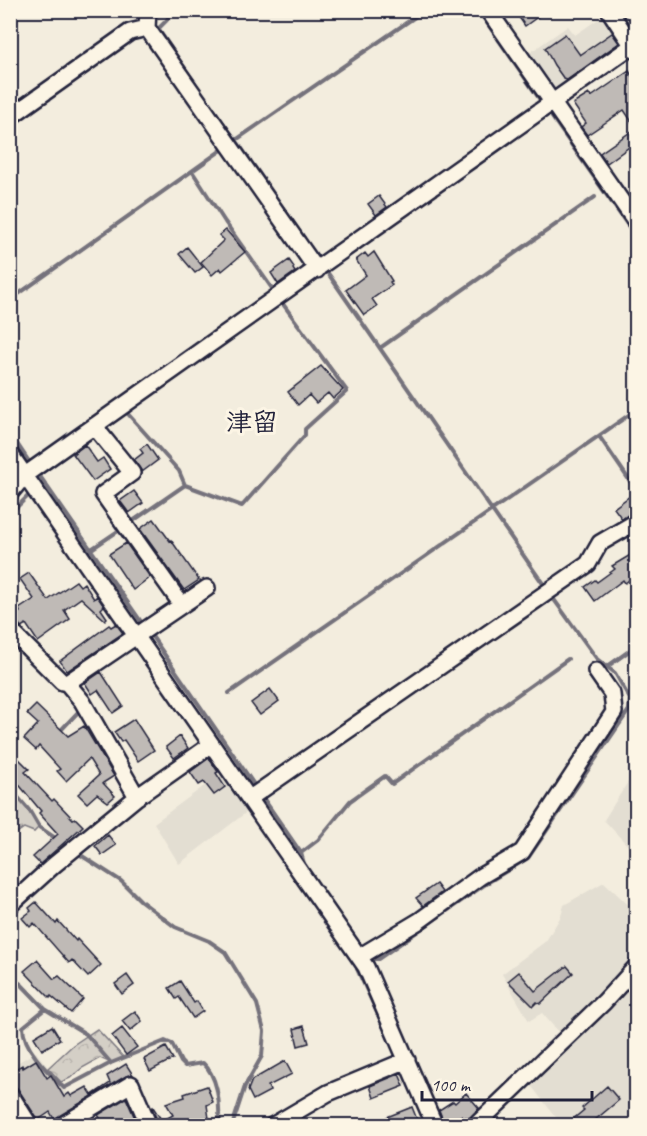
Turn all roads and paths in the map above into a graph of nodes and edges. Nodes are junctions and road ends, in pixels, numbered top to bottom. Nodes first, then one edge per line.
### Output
1 (148, 10) edge
2 (488, 10) edge
3 (609, 10) edge
4 (147, 28) junction
5 (635, 47) edge
6 (548, 105) junction
7 (10, 117) edge
8 (636, 222) edge
9 (321, 267) junction
10 (94, 426) junction
11 (10, 454) edge
12 (29, 472) junction
13 (10, 493) edge
14 (636, 522) edge
15 (207, 588) dead end
16 (182, 605) junction
17 (10, 630) edge
18 (143, 632) junction
19 (599, 674) dead end
20 (65, 683) junction
21 (211, 744) junction
22 (137, 797) junction
23 (250, 798) junction
24 (10, 905) edge
25 (363, 959) junction
26 (636, 967) edge
27 (402, 1062) junction
28 (10, 1094) edge
29 (30, 1125) edge
30 (61, 1125) edge
31 (149, 1125) edge
32 (272, 1125) edge
33 (435, 1125) edge
34 (475, 1125) edge

1 - 4 street
2 - 6 street
3 - 5 street
4 - 7 street
4 - 9 street
5 - 6 street
6 - 8 street
6 - 9 street
9 - 10 street
10 - 12 street
10 - 16 street
11 - 12 street
12 - 13 street
12 - 18 street
14 - 23 street
15 - 16 street
16 - 18 street
17 - 20 street
18 - 20 street
18 - 21 street
19 - 25 street
20 - 22 street
21 - 22 street
21 - 23 street
22 - 24 street
23 - 25 street
25 - 27 street
26 - 34 street
27 - 32 street
27 - 33 street
28 - 29 street
30 - 31 street

